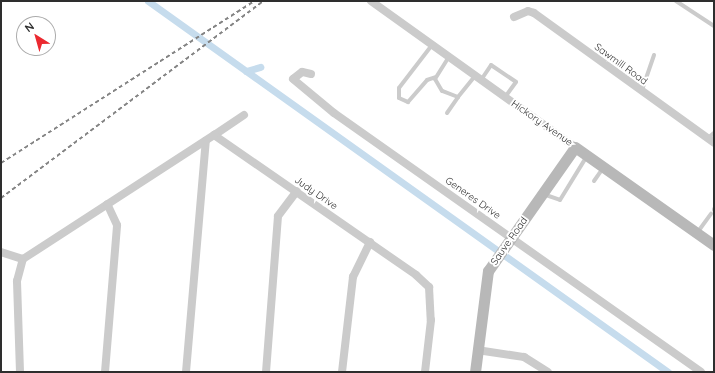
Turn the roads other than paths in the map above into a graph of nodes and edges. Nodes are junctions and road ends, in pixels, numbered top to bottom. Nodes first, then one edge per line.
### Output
1 (371, 1) edge
2 (676, 1) edge
3 (514, 17) dead end
4 (714, 26) edge
5 (432, 44) junction
6 (654, 55) dead end
7 (449, 57) junction
8 (310, 74) dead end
9 (436, 77) junction
10 (478, 78) junction
11 (641, 91) junction
12 (458, 97) junction
13 (505, 97) junction
14 (447, 112) dead end
15 (244, 115) dead end
16 (714, 133) edge
17 (214, 135) junction
18 (206, 140) junction
19 (711, 141) edge
20 (576, 147) junction
21 (588, 155) junction
22 (604, 167) junction
23 (594, 181) dead end
24 (297, 191) junction
25 (542, 194) junction
26 (107, 204) junction
27 (714, 220) edge
28 (697, 233) junction
29 (509, 240) junction
30 (370, 242) junction
31 (714, 246) edge
32 (1, 252) edge
33 (23, 259) junction
34 (477, 350) junction
35 (20, 372) edge
36 (105, 372) edge
37 (186, 372) edge
38 (266, 372) edge
39 (342, 372) edge
40 (425, 372) edge
41 (474, 372) edge
42 (548, 372) edge
43 (701, 372) edge

1 - 5 street, Hickory Avenue
2 - 4 lane
3 - 11 street, Sawmill Road
5 - 7 street, Hickory Avenue
5 - 9 lane
6 - 11 lane
7 - 9 lane
7 - 10 street, Hickory Avenue
8 - 29 street, Generes Drive
9 - 12 lane
10 - 12 lane
10 - 13 street, Hickory Avenue
10 - 13 lane
11 - 19 street, Sawmill Road
12 - 14 lane
13 - 20 street, Hickory Avenue
15 - 17 street
16 - 19 lane
17 - 18 street
17 - 24 street, Judy Drive
18 - 26 street
18 - 37 street
20 - 21 street, Hickory Avenue
20 - 25 street, Sauve Road
21 - 22 street, Hickory Avenue
21 - 25 lane
22 - 23 lane
22 - 28 street, Hickory Avenue
24 - 30 street, Judy Drive
24 - 38 street
25 - 29 street, Sauve Road
26 - 33 street
26 - 36 street
27 - 28 lane
28 - 31 street, Hickory Avenue
29 - 34 street, Sauve Road
29 - 43 street, Generes Drive
30 - 39 street
30 - 40 street, Judy Drive
32 - 33 street
33 - 35 street
34 - 41 street, Sauve Road
34 - 42 street

